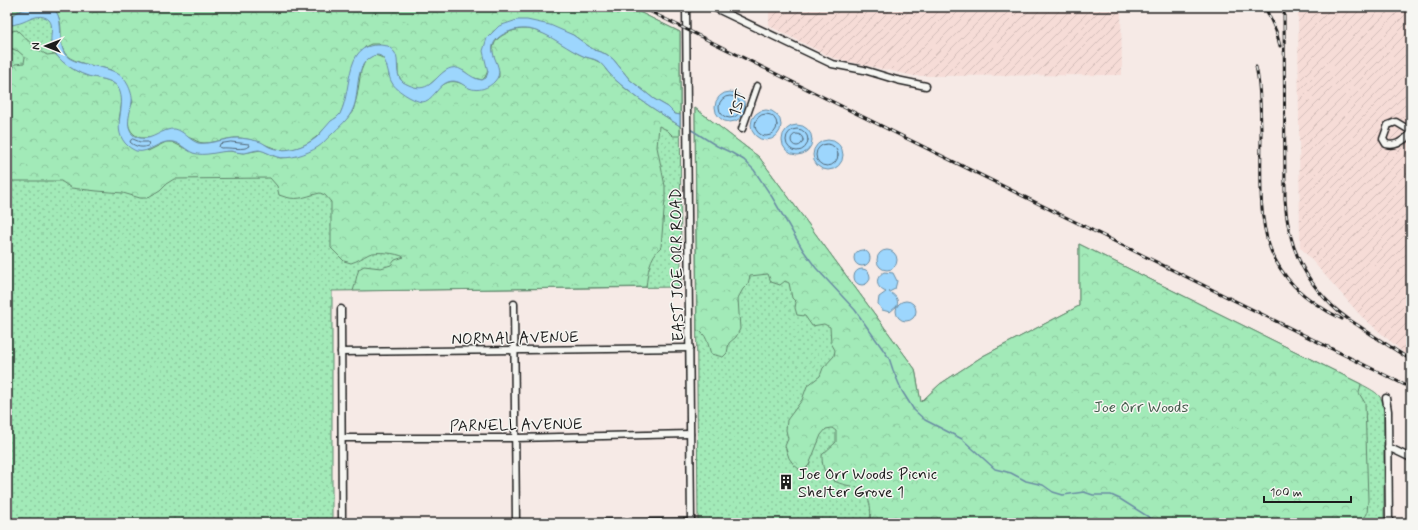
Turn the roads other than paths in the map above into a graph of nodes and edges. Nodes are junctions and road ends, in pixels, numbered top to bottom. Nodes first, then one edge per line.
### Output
1 (686, 7) edge
2 (713, 7) edge
3 (757, 86) dead end
4 (926, 86) dead end
5 (742, 129) dead end
6 (1411, 132) edge
7 (514, 304) dead end
8 (340, 309) dead end
9 (690, 348) junction
10 (515, 350) junction
11 (341, 352) junction
12 (1386, 398) dead end
13 (690, 434) junction
14 (342, 438) junction
15 (516, 438) junction
16 (1388, 447) junction
17 (1411, 458) edge
18 (342, 523) edge
19 (516, 523) edge
20 (595, 523) edge
21 (691, 523) edge
22 (1389, 523) edge

1 - 9 street, EAST JOE ORR ROAD
2 - 4 street
3 - 5 street, 1ST
6 - 6 street
7 - 10 street
8 - 11 street
9 - 10 street, NORMAL AVENUE
9 - 13 street, EAST JOE ORR ROAD
10 - 11 street, NORMAL AVENUE
10 - 15 street
11 - 14 street
12 - 16 street
13 - 15 street, PARNELL AVENUE
13 - 21 street, EAST JOE ORR ROAD
14 - 15 street, PARNELL AVENUE
14 - 18 street
15 - 19 street
16 - 17 street
16 - 22 street
20 - 21 street

